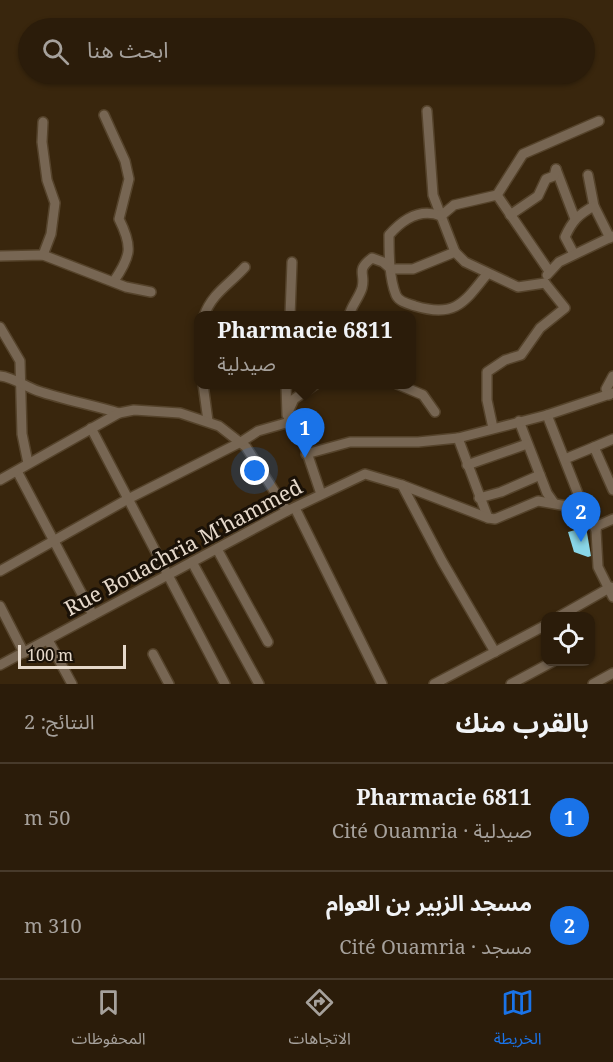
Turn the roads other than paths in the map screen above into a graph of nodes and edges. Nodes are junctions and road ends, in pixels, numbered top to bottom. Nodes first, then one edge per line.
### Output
1 (427, 111) dead end
2 (104, 115) dead end
3 (599, 121) dead end
4 (43, 123) dead end
5 (588, 175) dead end
6 (497, 195) junction
7 (594, 206) junction
8 (510, 215) junction
9 (441, 216) junction
10 (574, 219) junction
11 (612, 237) edge
12 (455, 252) junction
13 (574, 254) junction
14 (43, 255) junction
15 (0, 256) edge
16 (292, 262) dead end
17 (245, 267) dead end
18 (392, 269) junction
19 (549, 271) junction
20 (487, 273) junction
21 (114, 281) junction
22 (545, 283) junction
23 (151, 292) dead end
24 (206, 311) edge
25 (290, 311) edge
26 (351, 311) edge
27 (0, 327) edge
28 (0, 376) edge
29 (613, 376) edge
30 (21, 385) junction
31 (204, 389) edge
32 (287, 389) edge
33 (309, 389) edge
34 (409, 389) edge
35 (611, 394) edge
36 (435, 412) dead end
37 (119, 413) junction
38 (547, 415) junction
39 (290, 418) junction
40 (208, 421) junction
41 (519, 421) junction
42 (91, 428) junction
43 (493, 428) junction
44 (458, 438) junction
45 (613, 439) edge
46 (241, 442) junction
47 (527, 444) junction
48 (594, 447) junction
49 (306, 454) junction
50 (565, 459) junction
51 (28, 463) junction
52 (467, 465) junction
53 (17, 471) junction
54 (540, 475) junction
55 (0, 480) edge
56 (402, 485) junction
57 (613, 490) edge
58 (321, 494) junction
59 (480, 498) junction
60 (128, 499) junction
61 (554, 503) junction
62 (291, 509) junction
63 (584, 509) junction
64 (488, 518) junction
65 (613, 519) edge
66 (596, 531) junction
67 (53, 542) junction
68 (217, 549) junction
69 (192, 562) junction
70 (0, 571) edge
71 (166, 576) junction
72 (611, 590) edge
73 (0, 606) edge
74 (576, 612) edge
75 (93, 615) junction
76 (541, 628) edge
77 (48, 640) junction
78 (268, 642) dead end
79 (495, 652) junction
80 (24, 653) junction
81 (153, 654) dead end
82 (0, 665) edge
83 (545, 666) edge
84 (613, 673) edge
85 (454, 680) edge
86 (72, 684) edge
87 (169, 684) edge
88 (225, 684) edge
89 (259, 684) edge
90 (382, 684) edge
91 (434, 684) edge
92 (511, 684) edge
93 (592, 684) edge

1 - 9 street
2 - 21 street
3 - 6 street
4 - 14 street
5 - 7 street
6 - 8 street
6 - 9 street
7 - 10 street
7 - 11 street
8 - 10 street
8 - 19 street
9 - 12 street
9 - 18 street
10 - 13 street
11 - 13 street
12 - 18 street
12 - 20 street
13 - 19 street
14 - 15 street
14 - 21 street
16 - 25 street
17 - 24 street
18 - 20 street
18 - 26 street
19 - 22 street
20 - 22 street
21 - 23 street
22 - 43 street
27 - 30 street
28 - 30 street
29 - 35 street
30 - 37 street
30 - 51 street
31 - 40 street
32 - 39 street
33 - 39 street
34 - 36 street
35 - 38 street
37 - 40 street
37 - 42 street
38 - 41 street
38 - 50 street
39 - 46 street
39 - 49 street
40 - 46 street
41 - 43 street
41 - 47 street
42 - 51 street
42 - 60 street
43 - 44 street
44 - 49 street
44 - 52 street
45 - 48 street
46 - 60 street
46 - 62 street
47 - 52 street
47 - 54 street
48 - 50 street
48 - 57 street
49 - 58 street
50 - 63 street
51 - 53 street
52 - 59 street
53 - 55 street
53 - 67 street
54 - 59 street
54 - 61 street
56 - 58 street, Rue Bouachria M'hammed
56 - 64 street, Rue Bouachria M'hammed
56 - 79 street
58 - 62 street, Rue Bouachria M'hammed
59 - 64 street
60 - 67 street
60 - 71 street
61 - 63 street
61 - 64 street
62 - 68 street, Rue Bouachria M'hammed
62 - 90 street
63 - 66 street
65 - 66 street
66 - 72 street
67 - 70 street
67 - 75 street
68 - 69 street, Rue Bouachria M'hammed
68 - 78 street
69 - 71 street, Rue Bouachria M'hammed
69 - 89 street
71 - 75 street, Rue Bouachria M'hammed
71 - 88 street
72 - 74 street
73 - 80 street
75 - 77 street, Rue Bouachria M'hammed
76 - 79 street
77 - 80 street, Rue Bouachria M'hammed
77 - 86 street
79 - 85 street
80 - 82 street, Rue Bouachria M'hammed
81 - 87 street
83 - 92 street
84 - 93 street
85 - 91 street

